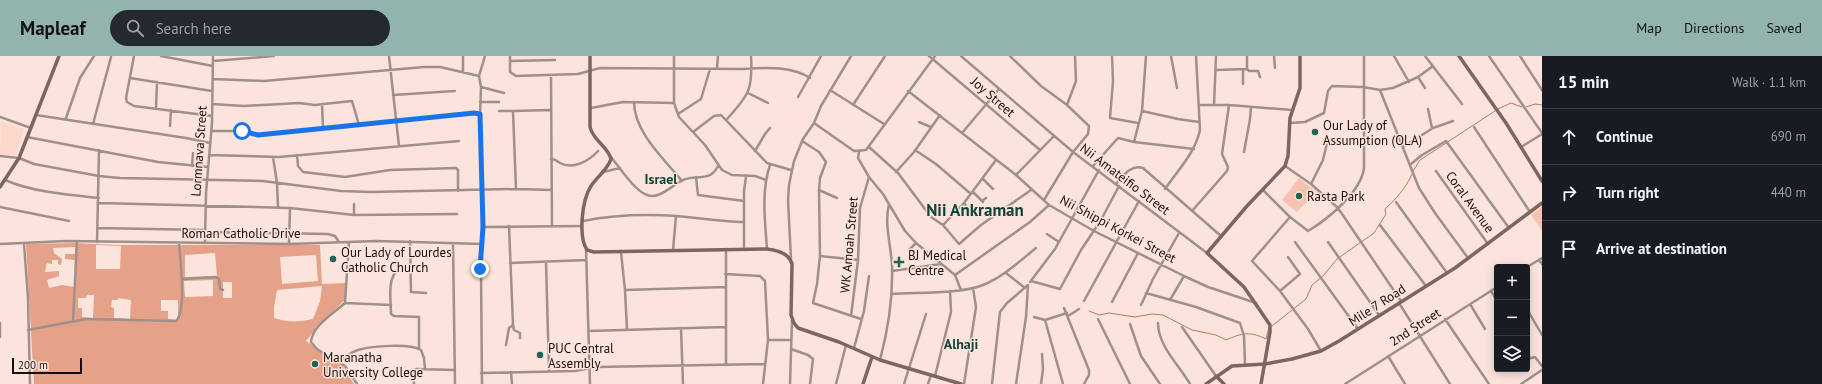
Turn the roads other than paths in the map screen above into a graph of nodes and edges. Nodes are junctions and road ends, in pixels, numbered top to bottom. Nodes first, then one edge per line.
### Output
1 (59, 56) edge
2 (94, 56) edge
3 (134, 56) edge
4 (161, 56) edge
5 (213, 56) edge
6 (274, 56) edge
7 (389, 56) edge
8 (463, 56) edge
9 (485, 56) edge
10 (510, 56) edge
11 (590, 56) edge
12 (674, 56) edge
13 (718, 56) edge
14 (751, 56) edge
15 (821, 56) edge
16 (851, 56) edge
17 (885, 56) edge
18 (929, 56) edge
19 (935, 56) edge
20 (961, 56) edge
21 (1010, 56) edge
22 (1075, 56) edge
23 (1112, 56) edge
24 (1146, 56) edge
25 (1171, 56) edge
26 (1196, 56) edge
27 (1216, 56) edge
28 (1248, 56) edge
29 (1274, 56) edge
30 (1300, 56) edge
31 (1364, 56) edge
32 (1394, 56) edge
33 (1426, 56) edge
34 (1459, 56) edge
35 (1489, 56) edge
36 (1520, 56) edge
37 (111, 57) edge
38 (932, 59) junction
39 (555, 60) dead end
40 (213, 61) junction
41 (510, 61) junction
42 (213, 66) junction
43 (1433, 66) junction
44 (674, 68) junction
45 (710, 68) junction
46 (717, 68) junction
47 (752, 68) junction
48 (1275, 68) dead end
49 (1247, 69) junction
50 (390, 70) junction
51 (1216, 70) junction
52 (1243, 70) junction
53 (591, 71) junction
54 (463, 72) junction
55 (551, 75) junction
56 (479, 76) junction
57 (1260, 77) dead end
58 (1418, 77) junction
59 (130, 78) junction
60 (810, 78) junction
61 (213, 79) junction
62 (157, 82) junction
63 (1408, 82) junction
64 (1243, 84) dead end
65 (481, 87) junction
66 (1364, 87) junction
67 (1177, 88) dead end
68 (1425, 88) dead end
69 (999, 89) junction
70 (212, 90) junction
71 (830, 90) junction
72 (1380, 90) junction
73 (1542, 90) edge
74 (454, 91) dead end
75 (908, 91) junction
76 (504, 93) dead end
77 (748, 93) junction
78 (393, 95) junction
79 (798, 97) dead end
80 (480, 102) junction
81 (499, 102) dead end
82 (634, 102) junction
83 (674, 103) junction
84 (768, 103) dead end
85 (212, 104) junction
86 (322, 104) junction
87 (986, 104) junction
88 (1214, 104) junction
89 (1462, 104) dead end
90 (853, 105) junction
91 (1067, 105) junction
92 (1199, 105) junction
93 (1229, 105) junction
94 (1251, 107) junction
95 (156, 108) junction
96 (591, 108) junction
97 (1428, 109) dead end
98 (171, 110) junction
99 (550, 110) junction
100 (1292, 110) junction
101 (499, 111) dead end
102 (513, 111) junction
103 (1142, 112) junction
104 (36, 114) junction
105 (480, 114) junction
106 (678, 114) junction
107 (212, 116) junction
108 (940, 116) junction
109 (0, 117) edge
110 (66, 118) junction
111 (727, 119) junction
112 (396, 121) junction
113 (1453, 121) dead end
114 (919, 122) dead end
115 (1199, 122) junction
116 (1138, 123) junction
117 (1290, 123) junction
118 (93, 124) junction
119 (359, 124) junction
120 (814, 124) junction
121 (884, 124) junction
122 (170, 126) dead end
123 (930, 127) junction
124 (1474, 127) dead end
125 (30, 128) junction
126 (323, 128) junction
127 (770, 128) dead end
128 (1432, 129) junction
129 (211, 131) junction
130 (693, 132) junction
131 (962, 133) junction
132 (1542, 133) edge
133 (1054, 136) junction
134 (27, 137) junction
135 (459, 141) dead end
136 (802, 141) junction
137 (1364, 141) junction
138 (1134, 142) junction
139 (210, 143) junction
140 (399, 146) junction
141 (869, 147) junction
142 (1404, 147) junction
143 (1521, 147) junction
144 (1194, 149) junction
145 (99, 150) junction
146 (915, 150) junction
147 (1040, 150) junction
148 (598, 151) dead end
149 (755, 151) junction
150 (859, 152) junction
151 (1073, 152) junction
152 (1244, 152) dead end
153 (193, 153) dead end
154 (209, 155) junction
155 (297, 155) junction
156 (610, 155) junction
157 (0, 156) edge
158 (273, 157) junction
159 (18, 158) junction
160 (551, 159) junction
161 (996, 160) junction
162 (1410, 164) junction
163 (770, 165) junction
164 (192, 166) junction
165 (718, 166) junction
166 (1093, 166) junction
167 (1285, 166) junction
168 (208, 167) junction
169 (620, 168) junction
170 (791, 170) junction
171 (1099, 170) junction
172 (602, 172) junction
173 (896, 172) junction
174 (1436, 172) dead end
175 (1016, 175) junction
176 (99, 176) junction
177 (696, 177) junction
178 (746, 177) junction
179 (869, 177) junction
180 (983, 179) junction
181 (5, 180) junction
182 (766, 180) junction
183 (207, 181) junction
184 (682, 181) junction
185 (1542, 181) edge
186 (277, 183) junction
187 (1311, 184) junction
188 (1117, 185) junction
189 (0, 187) edge
190 (993, 188) dead end
191 (516, 189) junction
192 (1165, 189) junction
193 (552, 190) junction
194 (819, 190) junction
195 (1031, 190) junction
196 (1263, 190) junction
197 (458, 191) junction
198 (482, 191) junction
199 (972, 193) junction
200 (99, 198) junction
201 (837, 198) dead end
202 (986, 198) dead end
203 (1044, 200) junction
204 (744, 201) junction
205 (1138, 201) junction
206 (99, 202) junction
207 (1396, 202) dead end
208 (890, 203) junction
209 (964, 203) junction
210 (1542, 203) edge
211 (354, 204) dead end
212 (1049, 205) junction
213 (205, 206) junction
214 (0, 207) edge
215 (278, 207) junction
216 (290, 208) junction
217 (1338, 208) junction
218 (1192, 211) junction
219 (1530, 212) junction
220 (457, 214) dead end
221 (354, 215) junction
222 (973, 215) dead end
223 (676, 216) junction
224 (1290, 217) junction
225 (1073, 218) junction
226 (583, 220) junction
227 (69, 221) dead end
228 (744, 222) junction
229 (943, 225) junction
230 (1380, 225) dead end
231 (509, 226) junction
232 (552, 226) junction
233 (583, 226) junction
234 (483, 227) junction
235 (98, 228) junction
236 (1509, 228) junction
237 (205, 231) junction
238 (1094, 231) junction
239 (1179, 233) junction
240 (290, 234) junction
241 (1047, 234) dead end
242 (1221, 236) junction
243 (77, 241) junction
244 (410, 241) junction
245 (1116, 241) junction
246 (97, 242) junction
247 (179, 242) junction
248 (339, 242) junction
249 (349, 242) junction
250 (1059, 242) junction
251 (1295, 242) dead end
252 (1328, 242) dead end
253 (205, 243) junction
254 (453, 243) junction
255 (916, 243) junction
256 (0, 244) edge
257 (24, 244) junction
258 (289, 244) junction
259 (482, 244) junction
260 (1488, 244) junction
261 (586, 248) junction
262 (1036, 248) dead end
263 (726, 250) junction
264 (744, 250) junction
265 (767, 250) junction
266 (909, 250) dead end
267 (673, 251) junction
268 (621, 252) junction
269 (1138, 252) junction
270 (1207, 253) junction
271 (820, 256) junction
272 (1288, 257) dead end
273 (1468, 258) junction
274 (1541, 259) edge
275 (586, 260) junction
276 (791, 260) junction
277 (858, 260) junction
278 (546, 262) junction
279 (510, 263) junction
280 (1161, 263) junction
281 (941, 264) junction
282 (1542, 264) edge
283 (1530, 266) edge
284 (410, 270) junction
285 (892, 271) junction
286 (1006, 272) junction
287 (1447, 273) junction
288 (726, 274) junction
289 (869, 276) dead end
290 (955, 276) junction
291 (1184, 276) junction
292 (183, 279) junction
293 (1031, 281) junction
294 (1028, 284) junction
295 (1426, 286) junction
296 (725, 287) junction
297 (973, 288) junction
298 (1025, 288) junction
299 (1494, 289) edge
300 (222, 290) dead end
301 (625, 290) junction
302 (961, 290) junction
303 (950, 291) junction
304 (1280, 291) junction
305 (1491, 291) junction
306 (426, 293) dead end
307 (1146, 293) junction
308 (891, 294) junction
309 (1494, 296) edge
310 (1170, 300) junction
311 (1084, 301) dead end
312 (1112, 302) dead end
313 (1400, 302) junction
314 (346, 303) junction
315 (1256, 304) junction
316 (1470, 304) junction
317 (391, 305) junction
318 (1141, 305) dead end
319 (1064, 308) dead end
320 (1079, 309) dead end
321 (926, 314) dead end
322 (1530, 314) edge
323 (1067, 315) junction
324 (1379, 315) junction
325 (852, 316) junction
326 (1034, 318) dead end
327 (861, 319) junction
328 (1098, 319) dead end
329 (1445, 319) junction
330 (792, 320) junction
331 (1045, 320) junction
332 (73, 321) junction
333 (0, 323) edge
334 (1158, 323) dead end
335 (1130, 324) dead end
336 (512, 325) junction
337 (725, 327) junction
338 (1182, 327) dead end
339 (681, 328) junction
340 (627, 329) junction
341 (1358, 329) junction
342 (1485, 329) dead end
343 (28, 330) junction
344 (589, 331) junction
345 (1542, 335) edge
346 (1419, 336) junction
347 (0, 337) edge
348 (520, 338) dead end
349 (768, 340) junction
350 (791, 340) junction
351 (846, 344) junction
352 (506, 345) dead end
353 (854, 348) junction
354 (419, 349) junction
355 (791, 349) junction
356 (1321, 351) junction
357 (1042, 354) dead end
358 (1388, 356) junction
359 (872, 357) junction
360 (1530, 358) edge
361 (880, 360) junction
362 (339, 362) junction
363 (766, 364) junction
364 (1245, 364) junction
365 (1265, 364) junction
366 (682, 365) junction
367 (726, 365) junction
368 (1542, 366) edge
369 (590, 368) junction
370 (909, 368) junction
371 (425, 369) junction
372 (455, 370) junction
373 (1542, 370) edge
374 (549, 371) junction
375 (512, 372) junction
376 (482, 373) junction
377 (933, 376) junction
378 (1216, 376) junction
379 (30, 384) edge
380 (357, 384) edge
381 (414, 384) edge
382 (455, 384) edge
383 (482, 384) edge
384 (512, 384) edge
385 (590, 384) edge
386 (683, 384) edge
387 (763, 384) edge
388 (790, 384) edge
389 (810, 384) edge
390 (836, 384) edge
391 (863, 384) edge
392 (904, 384) edge
393 (928, 384) edge
394 (961, 384) edge
395 (964, 384) edge
396 (992, 384) edge
397 (1016, 384) edge
398 (1041, 384) edge
399 (1063, 384) edge
400 (1084, 384) edge
401 (1130, 384) edge
402 (1160, 384) edge
403 (1190, 384) edge
404 (1206, 384) edge
405 (1224, 384) edge
406 (1261, 384) edge
407 (1347, 384) edge
408 (1405, 384) edge
409 (1450, 384) edge
410 (1489, 384) edge
411 (1523, 384) edge

1 - 104 street
2 - 110 street
3 - 59 street
4 - 42 street
5 - 40 street, Lormnava Street
6 - 40 street
7 - 50 street
8 - 54 street
9 - 56 street
10 - 41 street
11 - 53 street
12 - 44 street
13 - 46 street
14 - 47 street
15 - 60 street
16 - 71 street
17 - 90 street
18 - 38 street, Joy Street
19 - 38 street
20 - 69 street, Nii Amateifio Street
21 - 91 street
22 - 91 street
23 - 116 street
24 - 103 street
25 - 67 street
26 - 92 street
27 - 51 street
28 - 49 street
29 - 48 street
30 - 100 street
31 - 66 street
32 - 63 street
33 - 43 street
34 - 143 street
35 - 132 street
36 - 73 street
37 - 118 street
38 - 75 street
38 - 87 street, Joy Street
39 - 41 street
40 - 42 street, Lormnava Street
41 - 55 street
42 - 61 street, Lormnava Street
43 - 58 street
43 - 89 street
44 - 45 street
44 - 53 street
44 - 83 street
45 - 46 street
45 - 106 street
46 - 47 street
47 - 60 street
47 - 77 street
49 - 52 street
49 - 57 street
50 - 54 street
50 - 61 street
50 - 78 street
51 - 52 street
51 - 88 street
52 - 64 street
53 - 55 street
53 - 96 street
54 - 56 street
55 - 99 street
56 - 65 street
58 - 63 street
58 - 68 street
59 - 62 street
59 - 95 street
60 - 79 street
61 - 70 street, Lormnava Street
62 - 70 street
62 - 95 street
63 - 72 street
65 - 76 street
65 - 80 street
66 - 72 street
66 - 117 street
66 - 137 street
69 - 87 street
69 - 133 street, Nii Amateifio Street
70 - 85 street, Lormnava Street
71 - 90 street
71 - 120 street
72 - 142 street
74 - 78 street
75 - 108 street, Nii Shippi Korkei Street
75 - 121 street
77 - 84 street
77 - 111 street
78 - 112 street
80 - 81 street
80 - 105 street
82 - 83 street
82 - 96 street
82 - 184 street
83 - 106 street
85 - 86 street
85 - 107 street, Lormnava Street
86 - 119 street
86 - 126 street
87 - 131 street
87 - 147 street, Joy Street
88 - 92 street
88 - 93 street
90 - 121 street
91 - 151 street
92 - 115 street
93 - 94 street
93 - 218 street
94 - 100 street
94 - 152 street
95 - 98 street
96 - 156 street
97 - 128 street
98 - 107 street
98 - 122 street
99 - 102 street
99 - 160 street
100 - 117 street
101 - 102 street
102 - 191 street
103 - 115 street
103 - 116 street
104 - 110 street
104 - 125 street
105 - 112 street
105 - 198 street
106 - 130 street
107 - 129 street, Lormnava Street
108 - 123 street
108 - 131 street, Nii Shippi Korkei Street
109 - 125 street
110 - 118 street
111 - 130 street
111 - 149 street
112 - 119 street
112 - 140 street
113 - 128 street
114 - 123 street
115 - 144 street
116 - 138 street
117 - 167 street
118 - 139 street
119 - 126 street
120 - 136 street
120 - 150 street
121 - 141 street
123 - 146 street
124 - 219 street
125 - 134 street
126 - 129 street
127 - 149 street
128 - 142 street
129 - 139 street, Lormnava Street
130 - 165 street
131 - 161 street, Nii Shippi Korkei Street
132 - 143 street
133 - 147 street
133 - 151 street, Nii Amateifio Street
134 - 145 street
134 - 159 street
135 - 140 street
136 - 170 street
136 - 194 street
137 - 187 street
137 - 217 street
138 - 144 street
138 - 166 street
139 - 154 street, Lormnava Street
140 - 155 street
141 - 150 street
141 - 173 street
142 - 162 street
143 - 185 street
144 - 192 street
145 - 164 street
145 - 176 street
146 - 173 street
146 - 199 street
147 - 175 street
148 - 160 street
149 - 163 street
150 - 179 street
151 - 166 street, Nii Amateifio Street
151 - 203 street
153 - 164 street
154 - 158 street
154 - 168 street, Lormnava Street
155 - 158 street
155 - 197 street
156 - 169 street
156 - 172 street
157 - 159 street
158 - 186 street
159 - 176 street
159 - 181 street
160 - 193 street
161 - 175 street, Nii Shippi Korkei Street
161 - 180 street
162 - 236 street
162 - 273 street
163 - 170 street
163 - 182 street
164 - 168 street
165 - 177 street
165 - 178 street
166 - 171 street, Nii Amateifio Street
167 - 187 street
167 - 196 street
168 - 183 street, Lormnava Street
169 - 172 street
169 - 184 street
170 - 276 street
171 - 188 street, Nii Amateifio Street
171 - 225 street
172 - 226 street
173 - 229 street
174 - 260 street, Coral Avenue
175 - 195 street, Nii Shippi Korkei Street
176 - 183 street
176 - 200 street
177 - 184 street
177 - 204 street
178 - 182 street
178 - 204 street
179 - 208 street
179 - 277 street, WK Amoah Street
180 - 190 street
180 - 199 street
181 - 189 street
181 - 200 street
182 - 265 street
183 - 186 street
183 - 213 street, Lormnava Street
186 - 197 street
186 - 215 street
187 - 217 street
188 - 192 street
188 - 205 street, Nii Amateifio Street
188 - 238 street
191 - 193 street
191 - 198 street
192 - 218 street
193 - 232 street
194 - 201 street
194 - 271 street
195 - 203 street, Nii Shippi Korkei Street
195 - 229 street
196 - 224 street
196 - 242 street
197 - 198 street
198 - 234 street
199 - 202 street
199 - 209 street
200 - 206 street
203 - 212 street, Nii Shippi Korkei Street
204 - 228 street
205 - 239 street, Nii Amateifio Street
205 - 245 street
206 - 213 street
206 - 235 street
207 - 287 street
208 - 255 street
208 - 285 street
209 - 222 street
209 - 229 street
210 - 219 street, Mile 7 Road
211 - 221 street
212 - 225 street, Nii Shippi Korkei Street
212 - 290 street
213 - 215 street
213 - 237 street, Lormnava Street
214 - 227 street
215 - 216 street
216 - 221 street
216 - 240 street
217 - 224 street
217 - 313 street
218 - 242 street
219 - 236 street, Mile 7 Road
220 - 221 street
223 - 226 street
223 - 228 street
223 - 267 street
224 - 304 street
225 - 238 street, Nii Shippi Korkei Street
225 - 250 street
226 - 233 street
228 - 264 street
230 - 295 street
231 - 232 street
231 - 234 street
231 - 279 street
232 - 233 street
233 - 261 street
234 - 259 street
235 - 237 street
235 - 246 street
236 - 260 street, Mile 7 Road
237 - 240 street
237 - 253 street, Lormnava Street
238 - 245 street, Nii Shippi Korkei Street
238 - 293 street
239 - 270 street, Nii Amateifio Street
239 - 280 street
240 - 248 street
240 - 258 street
241 - 250 street
242 - 270 street
243 - 246 street, Roman Catholic Drive
243 - 257 street, Roman Catholic Drive
243 - 332 street
244 - 249 street, Roman Catholic Drive
244 - 254 street, Roman Catholic Drive
244 - 284 street
245 - 269 street, Nii Shippi Korkei Street
245 - 311 street
246 - 247 street, Roman Catholic Drive
247 - 253 street, Roman Catholic Drive
247 - 292 street
248 - 249 street, Roman Catholic Drive
248 - 258 street, Roman Catholic Drive
249 - 314 street
250 - 293 street
251 - 341 street
252 - 324 street
253 - 258 street, Roman Catholic Drive
254 - 259 street, Roman Catholic Drive
254 - 372 street
255 - 266 street
255 - 281 street
256 - 257 street, Roman Catholic Drive
257 - 343 street
259 - 376 street
260 - 273 street, Mile 7 Road
261 - 268 street
261 - 275 street
262 - 286 street
263 - 264 street
263 - 267 street
263 - 288 street
264 - 265 street
265 - 276 street
267 - 268 street
268 - 301 street
269 - 280 street, Nii Shippi Korkei Street
269 - 312 street
270 - 315 street, Nii Amateifio Street
271 - 277 street
271 - 325 street
272 - 304 street
273 - 287 street, Mile 7 Road
274 - 282 street
274 - 283 street
275 - 278 street
275 - 344 street
276 - 330 street
277 - 325 street, WK Amoah Street
278 - 279 street
278 - 374 street
279 - 336 street
280 - 291 street, Nii Shippi Korkei Street
280 - 307 street
281 - 285 street
281 - 290 street
284 - 306 street
284 - 317 street
285 - 308 street
286 - 297 street
286 - 298 street
287 - 295 street, Mile 7 Road
288 - 296 street
288 - 349 street
289 - 327 street
290 - 302 street
291 - 310 street
291 - 315 street, Nii Shippi Korkei Street
292 - 300 street
292 - 332 street
293 - 294 street
294 - 298 street
294 - 397 street
295 - 313 street, Mile 7 Road
296 - 301 street
296 - 337 street
297 - 302 street
297 - 395 street
298 - 396 street
299 - 305 street, 2nd Street
301 - 340 street
302 - 303 street
303 - 308 street
303 - 377 street
304 - 356 street
305 - 309 street
305 - 316 street, 2nd Street
307 - 310 street
307 - 318 street
308 - 361 street
310 - 364 street
313 - 324 street, Mile 7 Road
313 - 346 street
314 - 317 street
314 - 362 street
315 - 365 street, Nii Amateifio Street
316 - 329 street, 2nd Street
316 - 342 street
317 - 354 street
319 - 323 street
320 - 323 street
321 - 370 street
322 - 345 street
323 - 331 street
323 - 400 street
324 - 341 street, Mile 7 Road
325 - 327 street
326 - 331 street
327 - 353 street
328 - 401 street
329 - 346 street, 2nd Street
329 - 410 street
330 - 350 street
330 - 351 street
331 - 399 street
332 - 343 street
333 - 347 street
334 - 403 street
335 - 402 street
336 - 348 street
336 - 352 street
337 - 339 street
337 - 367 street
338 - 378 street
339 - 340 street
339 - 366 street
340 - 344 street
341 - 356 street, Mile 7 Road
343 - 379 street
344 - 369 street
346 - 358 street, 2nd Street
346 - 409 street
349 - 350 street
349 - 363 street
350 - 355 street
351 - 353 street
351 - 390 street
353 - 359 street
354 - 362 street
354 - 371 street
355 - 388 street
355 - 389 street
356 - 365 street, Mile 7 Road
357 - 398 street
358 - 407 street, 2nd Street
358 - 408 street
359 - 361 street
359 - 391 street
360 - 368 street
361 - 370 street
362 - 380 street
363 - 367 street
363 - 387 street
364 - 365 street, Mile 7 Road
364 - 378 street, Mile 7 Road
365 - 406 street
366 - 367 street
366 - 369 street
366 - 386 street
369 - 374 street
369 - 385 street
370 - 377 street
370 - 392 street
371 - 372 street
371 - 381 street
372 - 382 street
373 - 411 street
374 - 375 street
375 - 376 street
375 - 384 street
376 - 383 street
377 - 393 street
377 - 394 street
378 - 404 street, Mile 7 Road
378 - 405 street

